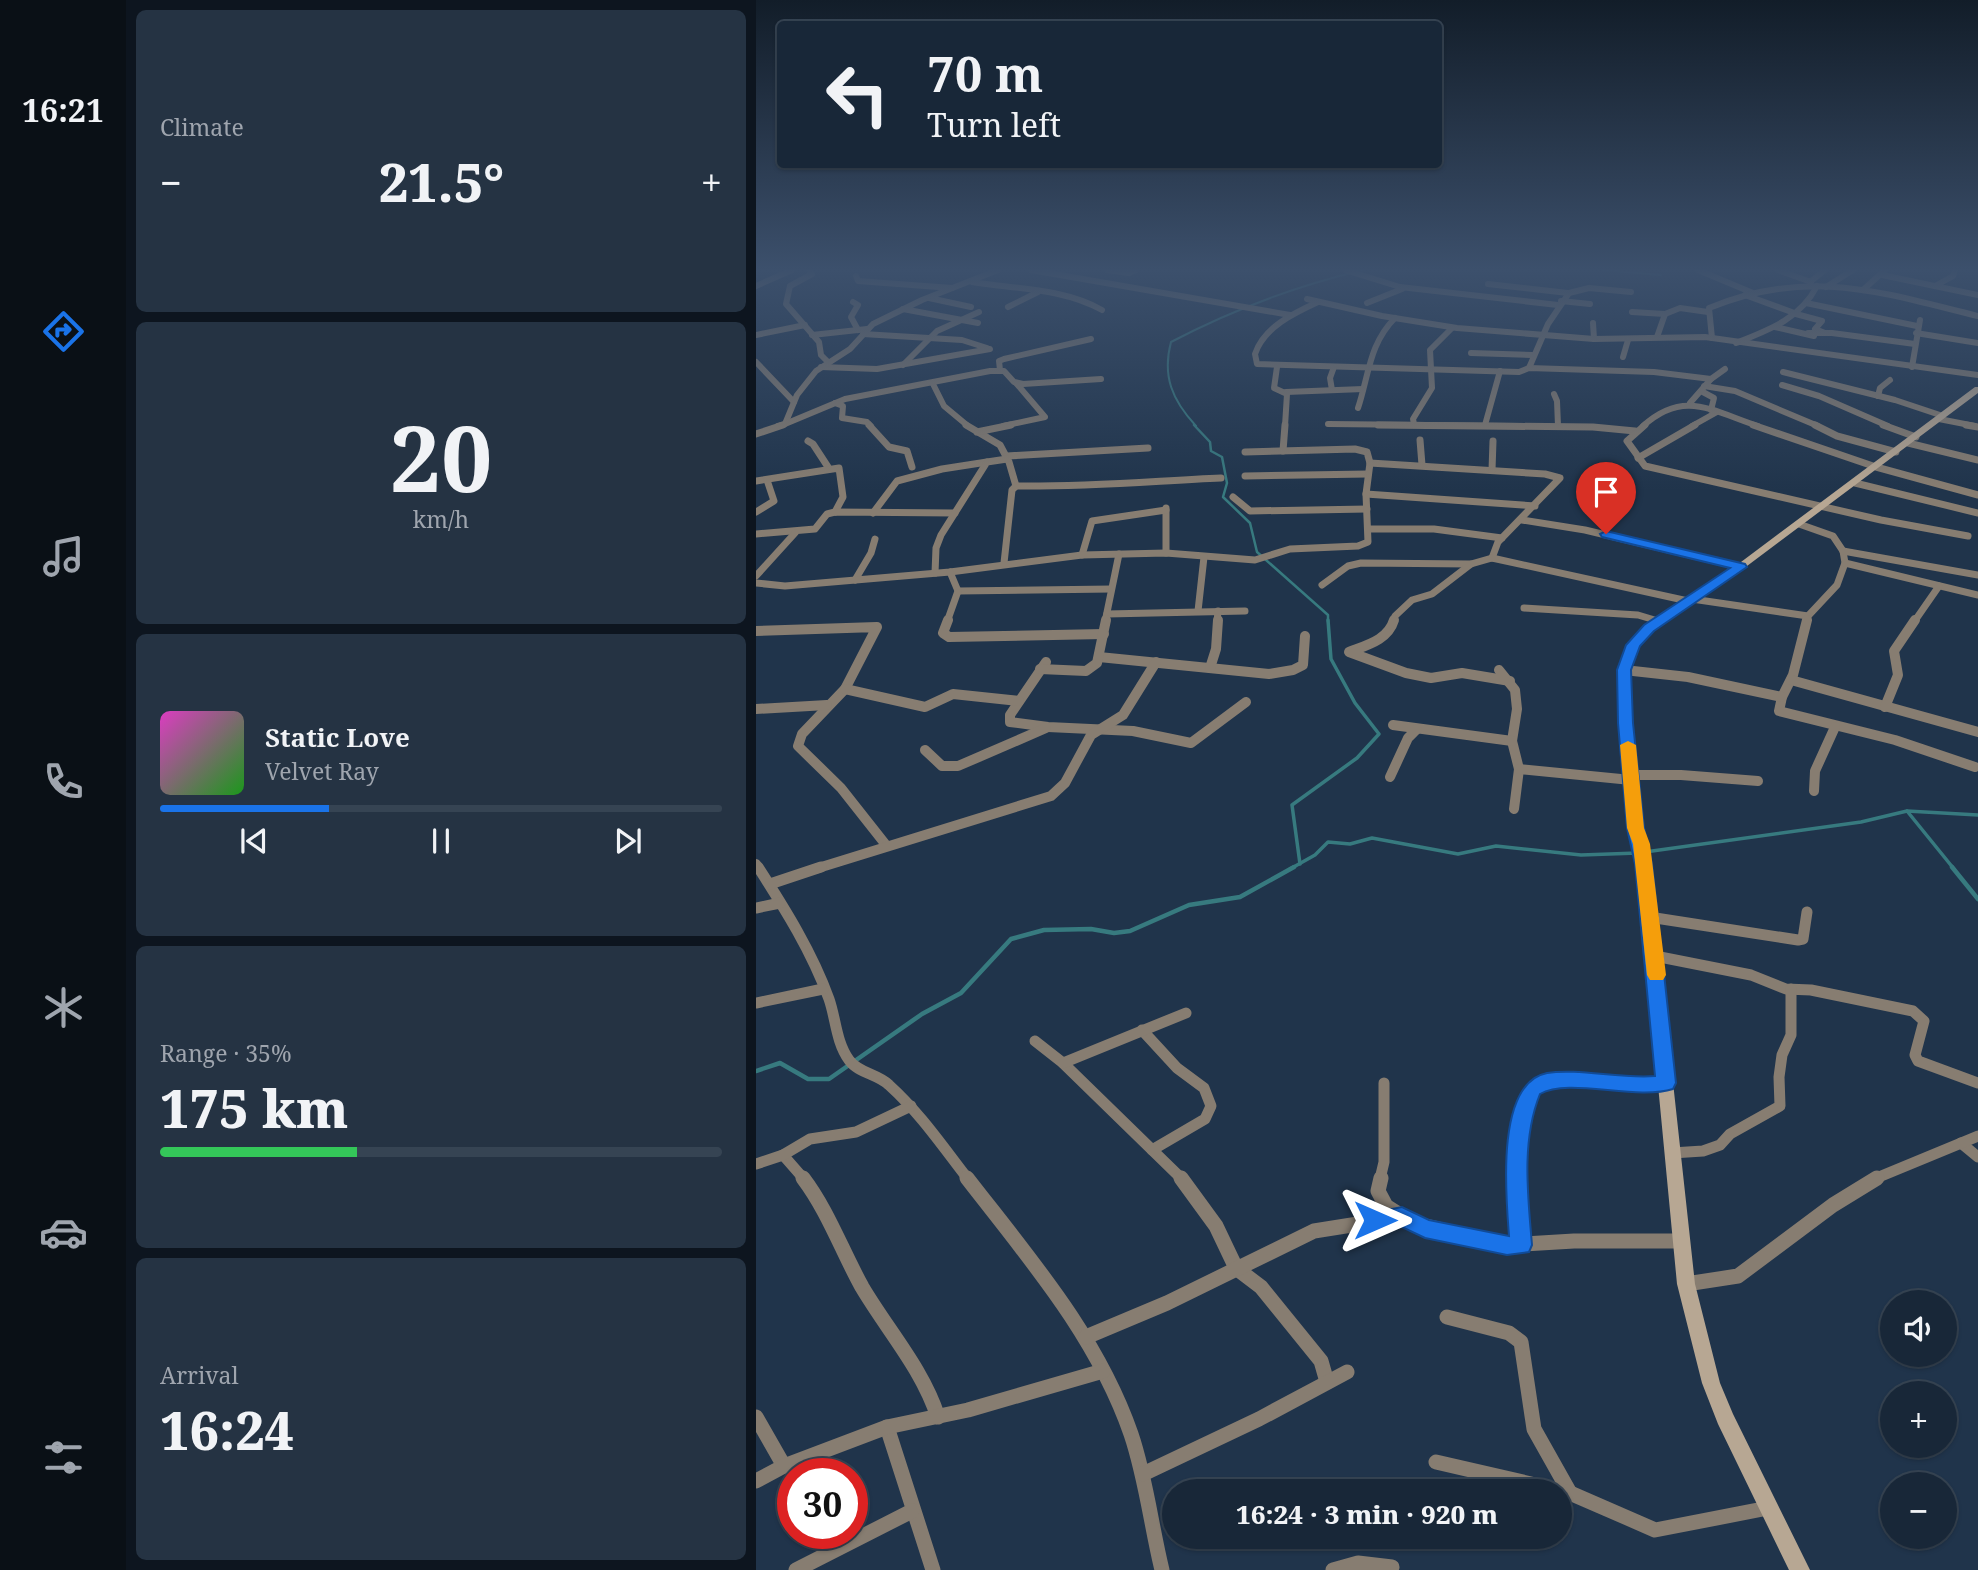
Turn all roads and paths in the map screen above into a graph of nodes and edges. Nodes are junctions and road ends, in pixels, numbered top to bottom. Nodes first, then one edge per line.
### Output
1 (819, 343) edge
2 (854, 343) edge
3 (925, 343) edge
4 (972, 343) edge
5 (1072, 343) edge
6 (1263, 343) edge
7 (1373, 343) edge
8 (1436, 343) edge
9 (1539, 343) edge
10 (1627, 343) edge
11 (1737, 343) edge
12 (1908, 343) edge
13 (1915, 344) joint
14 (1819, 346) dead end
15 (1471, 353) dead end
16 (1815, 354) junction
17 (1532, 355) junction
18 (1623, 357) dead end
19 (756, 362) edge
20 (828, 362) junction
21 (903, 365) junction
22 (821, 367) junction
23 (1278, 367) junction
24 (1334, 367) junction
25 (1912, 367) junction
26 (1368, 368) junction
27 (1432, 368) junction
28 (1528, 368) junction
29 (1725, 369) dead end
30 (1000, 370) junction
31 (1500, 371) junction
32 (1783, 372) dead end
33 (1978, 375) edge
34 (1101, 379) dead end
35 (1711, 379) junction
36 (1890, 380) dead end
37 (1016, 383) junction
38 (933, 384) junction
39 (1782, 385) dead end
40 (1363, 389) junction
41 (1702, 389) junction
42 (1332, 390) junction
43 (1286, 392) junction
44 (1976, 392) edge
45 (1554, 394) dead end
46 (1878, 396) junction
47 (794, 402) junction
48 (835, 402) junction
49 (1690, 403) junction
50 (1358, 408) dead end
51 (1714, 411) junction
52 (1941, 418) junction
53 (1328, 424) dead end
54 (1414, 424) junction
55 (785, 425) junction
56 (1485, 425) junction
57 (1558, 427) junction
58 (1978, 427) edge
59 (1635, 431) junction
60 (977, 432) junction
61 (756, 434) edge
62 (1420, 440) dead end
63 (1912, 440) junction
64 (808, 441) dead end
65 (1493, 441) dead end
66 (1148, 448) dead end
67 (1283, 451) junction
68 (1245, 452) dead end
69 (1896, 452) junction
70 (1007, 458) junction
71 (1638, 458) junction
72 (1978, 460) edge
73 (986, 463) junction
74 (1370, 463) junction
75 (1422, 465) junction
76 (828, 467) junction
77 (912, 467) dead end
78 (1876, 467) junction
79 (1492, 470) junction
80 (1368, 474) junction
81 (1245, 477) dead end
82 (1222, 478) dead end
83 (767, 480) junction
84 (756, 481) edge
85 (1854, 483) junction
86 (1016, 486) junction
87 (1366, 494) junction
88 (1978, 495) edge
89 (1233, 497) dead end
90 (1535, 506) junction
91 (1822, 507) junction
92 (1367, 509) junction
93 (756, 512) edge
94 (835, 512) junction
95 (873, 513) junction
96 (955, 513) junction
97 (1978, 513) edge
98 (1522, 520) junction
99 (1798, 524) junction
100 (1368, 529) junction
101 (795, 533) junction
102 (756, 534) edge
103 (1968, 536) dead end
104 (1502, 538) junction
105 (875, 539) dead end
106 (1843, 551) junction
107 (1119, 554) junction
108 (1166, 554) junction
109 (1082, 555) junction
110 (1204, 556) junction
111 (1492, 558) junction
112 (1004, 563) junction
113 (1845, 563) junction
114 (1471, 564) junction
115 (1740, 567) junction
116 (950, 572) junction
117 (935, 573) junction
118 (1978, 575) edge
119 (756, 576) edge
120 (855, 580) junction
121 (756, 583) edge
122 (1322, 585) dead end
123 (1939, 586) junction
124 (1111, 589) junction
125 (958, 591) junction
126 (1978, 595) edge
127 (1690, 600) junction
128 (1524, 608) dead end
129 (1198, 611) junction
130 (1218, 611) junction
131 (1245, 611) dead end
132 (1107, 614) junction
133 (1808, 616) junction
134 (1658, 621) junction
135 (756, 631) edge
136 (1104, 634) junction
137 (1305, 636) dead end
138 (1099, 657) junction
139 (1156, 662) junction
140 (1210, 668) junction
141 (1499, 670) dead end
142 (1624, 670) junction
143 (1791, 680) junction
144 (1510, 681) junction
145 (845, 689) junction
146 (1782, 697) junction
147 (1020, 701) junction
148 (1246, 702) dead end
149 (827, 705) junction
150 (1885, 707) junction
151 (756, 709) edge
152 (1393, 725) dead end
153 (1048, 727) junction
154 (1835, 727) junction
155 (1417, 729) junction
156 (1097, 730) junction
157 (1978, 732) edge
158 (1512, 741) junction
159 (925, 750) dead end
160 (1975, 767) dead end
161 (1519, 769) junction
162 (1390, 777) dead end
163 (1631, 777) junction
164 (1758, 781) dead end
165 (1814, 791) dead end
166 (1514, 809) dead end
167 (1635, 828) joint
168 (886, 845) junction
169 (756, 864) edge
170 (1644, 864) joint
171 (769, 884) junction
172 (780, 902) junction
173 (756, 908) edge
174 (1807, 912) dead end
175 (1649, 917) junction
176 (1655, 956) junction
177 (823, 989) junction
178 (1791, 989) junction
179 (756, 1003) edge
180 (1186, 1013) dead end
181 (1142, 1030) junction
182 (1035, 1041) dead end
183 (1063, 1063) junction
184 (1384, 1083) dead end
185 (1666, 1083) junction
186 (1978, 1083) edge
187 (911, 1106) junction
188 (1978, 1136) edge
189 (1961, 1143) junction
190 (1152, 1150) junction
191 (1672, 1153) junction
192 (783, 1154) junction
193 (1978, 1157) edge
194 (756, 1164) edge
195 (1402, 1217) junction
196 (1681, 1241) junction
197 (1521, 1245) junction
198 (1236, 1268) junction
199 (1686, 1284) junction
200 (1447, 1317) dead end
201 (1086, 1337) junction
202 (1103, 1371) junction
203 (1347, 1372) dead end
204 (1327, 1382) junction
205 (756, 1417) edge
206 (938, 1417) junction
207 (887, 1427) junction
208 (779, 1458) edge
209 (805, 1458) edge
210 (1436, 1462) dead end
211 (777, 1470) edge
212 (1143, 1474) junction
213 (1509, 1479) edge
214 (1562, 1479) edge
215 (756, 1481) edge
216 (1572, 1494) edge
217 (1769, 1508) junction
218 (912, 1511) junction
219 (1392, 1567) dead end
220 (796, 1570) edge
221 (933, 1570) edge
222 (1162, 1570) edge
223 (1333, 1570) edge
224 (1800, 1570) edge

1 - 20 street
2 - 20 street
3 - 21 street
4 - 21 street
5 - 30 street
6 - 23 street
7 - 26 street
8 - 27 street
9 - 17 street
10 - 18 street
11 - 16 street
12 - 13 street
13 - 25 street
14 - 16 street
15 - 17 street
16 - 25 street
17 - 28 street
19 - 47 street
20 - 22 street
21 - 22 street
22 - 47 street
23 - 24 street
23 - 43 street
24 - 26 street
24 - 42 street
25 - 33 street
26 - 27 street
26 - 40 street
27 - 31 street
27 - 54 street
28 - 31 street
28 - 35 street
29 - 35 street
30 - 37 street
30 - 38 street
31 - 56 street
32 - 46 street
34 - 37 street
35 - 41 street
36 - 46 street
37 - 60 street
38 - 48 street
38 - 60 street
39 - 63 street
40 - 42 street
40 - 50 street
41 - 49 street
41 - 51 street
41 - 69 street
42 - 43 street
43 - 67 street
44 - 52 main road
45 - 57 street
46 - 52 street
47 - 55 street
48 - 55 street
48 - 77 street
49 - 51 street
49 - 59 street
51 - 71 street
51 - 78 street
52 - 58 street
52 - 63 main road
53 - 54 street
54 - 56 street
55 - 61 street
56 - 57 street
57 - 59 street
59 - 71 street
60 - 70 street
62 - 75 street
63 - 69 main road
63 - 72 street
64 - 76 street
65 - 79 street
66 - 70 street
67 - 68 street
67 - 74 street
69 - 78 main road
70 - 73 street
70 - 86 street
71 - 91 street
73 - 95 street
73 - 96 street
74 - 75 street
74 - 80 street
75 - 79 street
76 - 83 street
76 - 94 street
78 - 85 main road
78 - 88 street
79 - 90 street
80 - 81 street
80 - 87 street
82 - 86 street
83 - 84 street
83 - 93 street
85 - 91 main road
85 - 97 street
86 - 112 street
87 - 90 street
87 - 92 street
89 - 92 street
90 - 98 street
91 - 99 main road
91 - 103 street
92 - 100 street
94 - 95 street
94 - 101 street
95 - 96 street
96 - 117 street
98 - 104 street
98 - 115 street
99 - 106 street
99 - 115 main road
100 - 104 street
100 - 110 street
101 - 102 street
101 - 119 street
104 - 111 street
105 - 120 street
106 - 113 street
106 - 118 street
107 - 108 street
107 - 109 street
107 - 124 street
108 - 109 street
108 - 110 street
109 - 112 street
110 - 129 street
111 - 114 street
111 - 127 street
112 - 116 street
113 - 123 street
113 - 133 street
114 - 122 street
114 - 144 street
115 - 127 main road
116 - 117 street
116 - 125 street
117 - 120 street
120 - 121 street
123 - 126 street
123 - 150 street
124 - 125 street
124 - 132 street
125 - 136 street
127 - 133 street
127 - 134 main road
128 - 134 street
129 - 130 street
129 - 132 street
130 - 131 street
130 - 140 street
132 - 136 street
133 - 143 street
134 - 142 main road
135 - 145 street
136 - 138 street
137 - 140 street
138 - 139 street
138 - 147 street
139 - 140 street
139 - 156 street
141 - 144 street
142 - 146 street
142 - 163 main road
143 - 146 street
143 - 150 street
144 - 158 street
145 - 147 street
145 - 149 street
146 - 154 street
147 - 153 street
148 - 156 street
149 - 151 street
149 - 168 street
150 - 157 street
152 - 155 street
153 - 156 street
153 - 159 street
154 - 160 street
154 - 165 street
155 - 158 street
155 - 162 street
156 - 168 street
158 - 161 street
161 - 163 street
161 - 166 street
163 - 164 street
163 - 167 main road
167 - 170 main road
168 - 171 street
169 - 171 street
170 - 175 main road
171 - 172 street
172 - 173 street
172 - 177 street
174 - 175 street
175 - 176 main road
176 - 178 street
176 - 185 main road
177 - 179 street
177 - 187 street
178 - 186 street
178 - 191 street
180 - 181 street
181 - 183 street
181 - 190 street
182 - 183 street
183 - 190 street
184 - 195 street
185 - 191 main road
185 - 197 street
187 - 192 street
187 - 201 street
188 - 189 street
189 - 193 street
189 - 199 street
190 - 198 street
191 - 196 main road
192 - 194 street
192 - 206 street
195 - 197 street
195 - 198 street
196 - 197 street
196 - 199 main road
198 - 201 street
198 - 204 street
199 - 217 main road
200 - 214 street
201 - 202 street
202 - 206 street
202 - 212 street
203 - 204 street
204 - 212 street
205 - 208 street
206 - 207 street
207 - 209 street
207 - 218 street
210 - 213 street
211 - 215 street
212 - 222 street
216 - 217 street
217 - 224 main road
218 - 220 street
218 - 221 street
219 - 223 street

